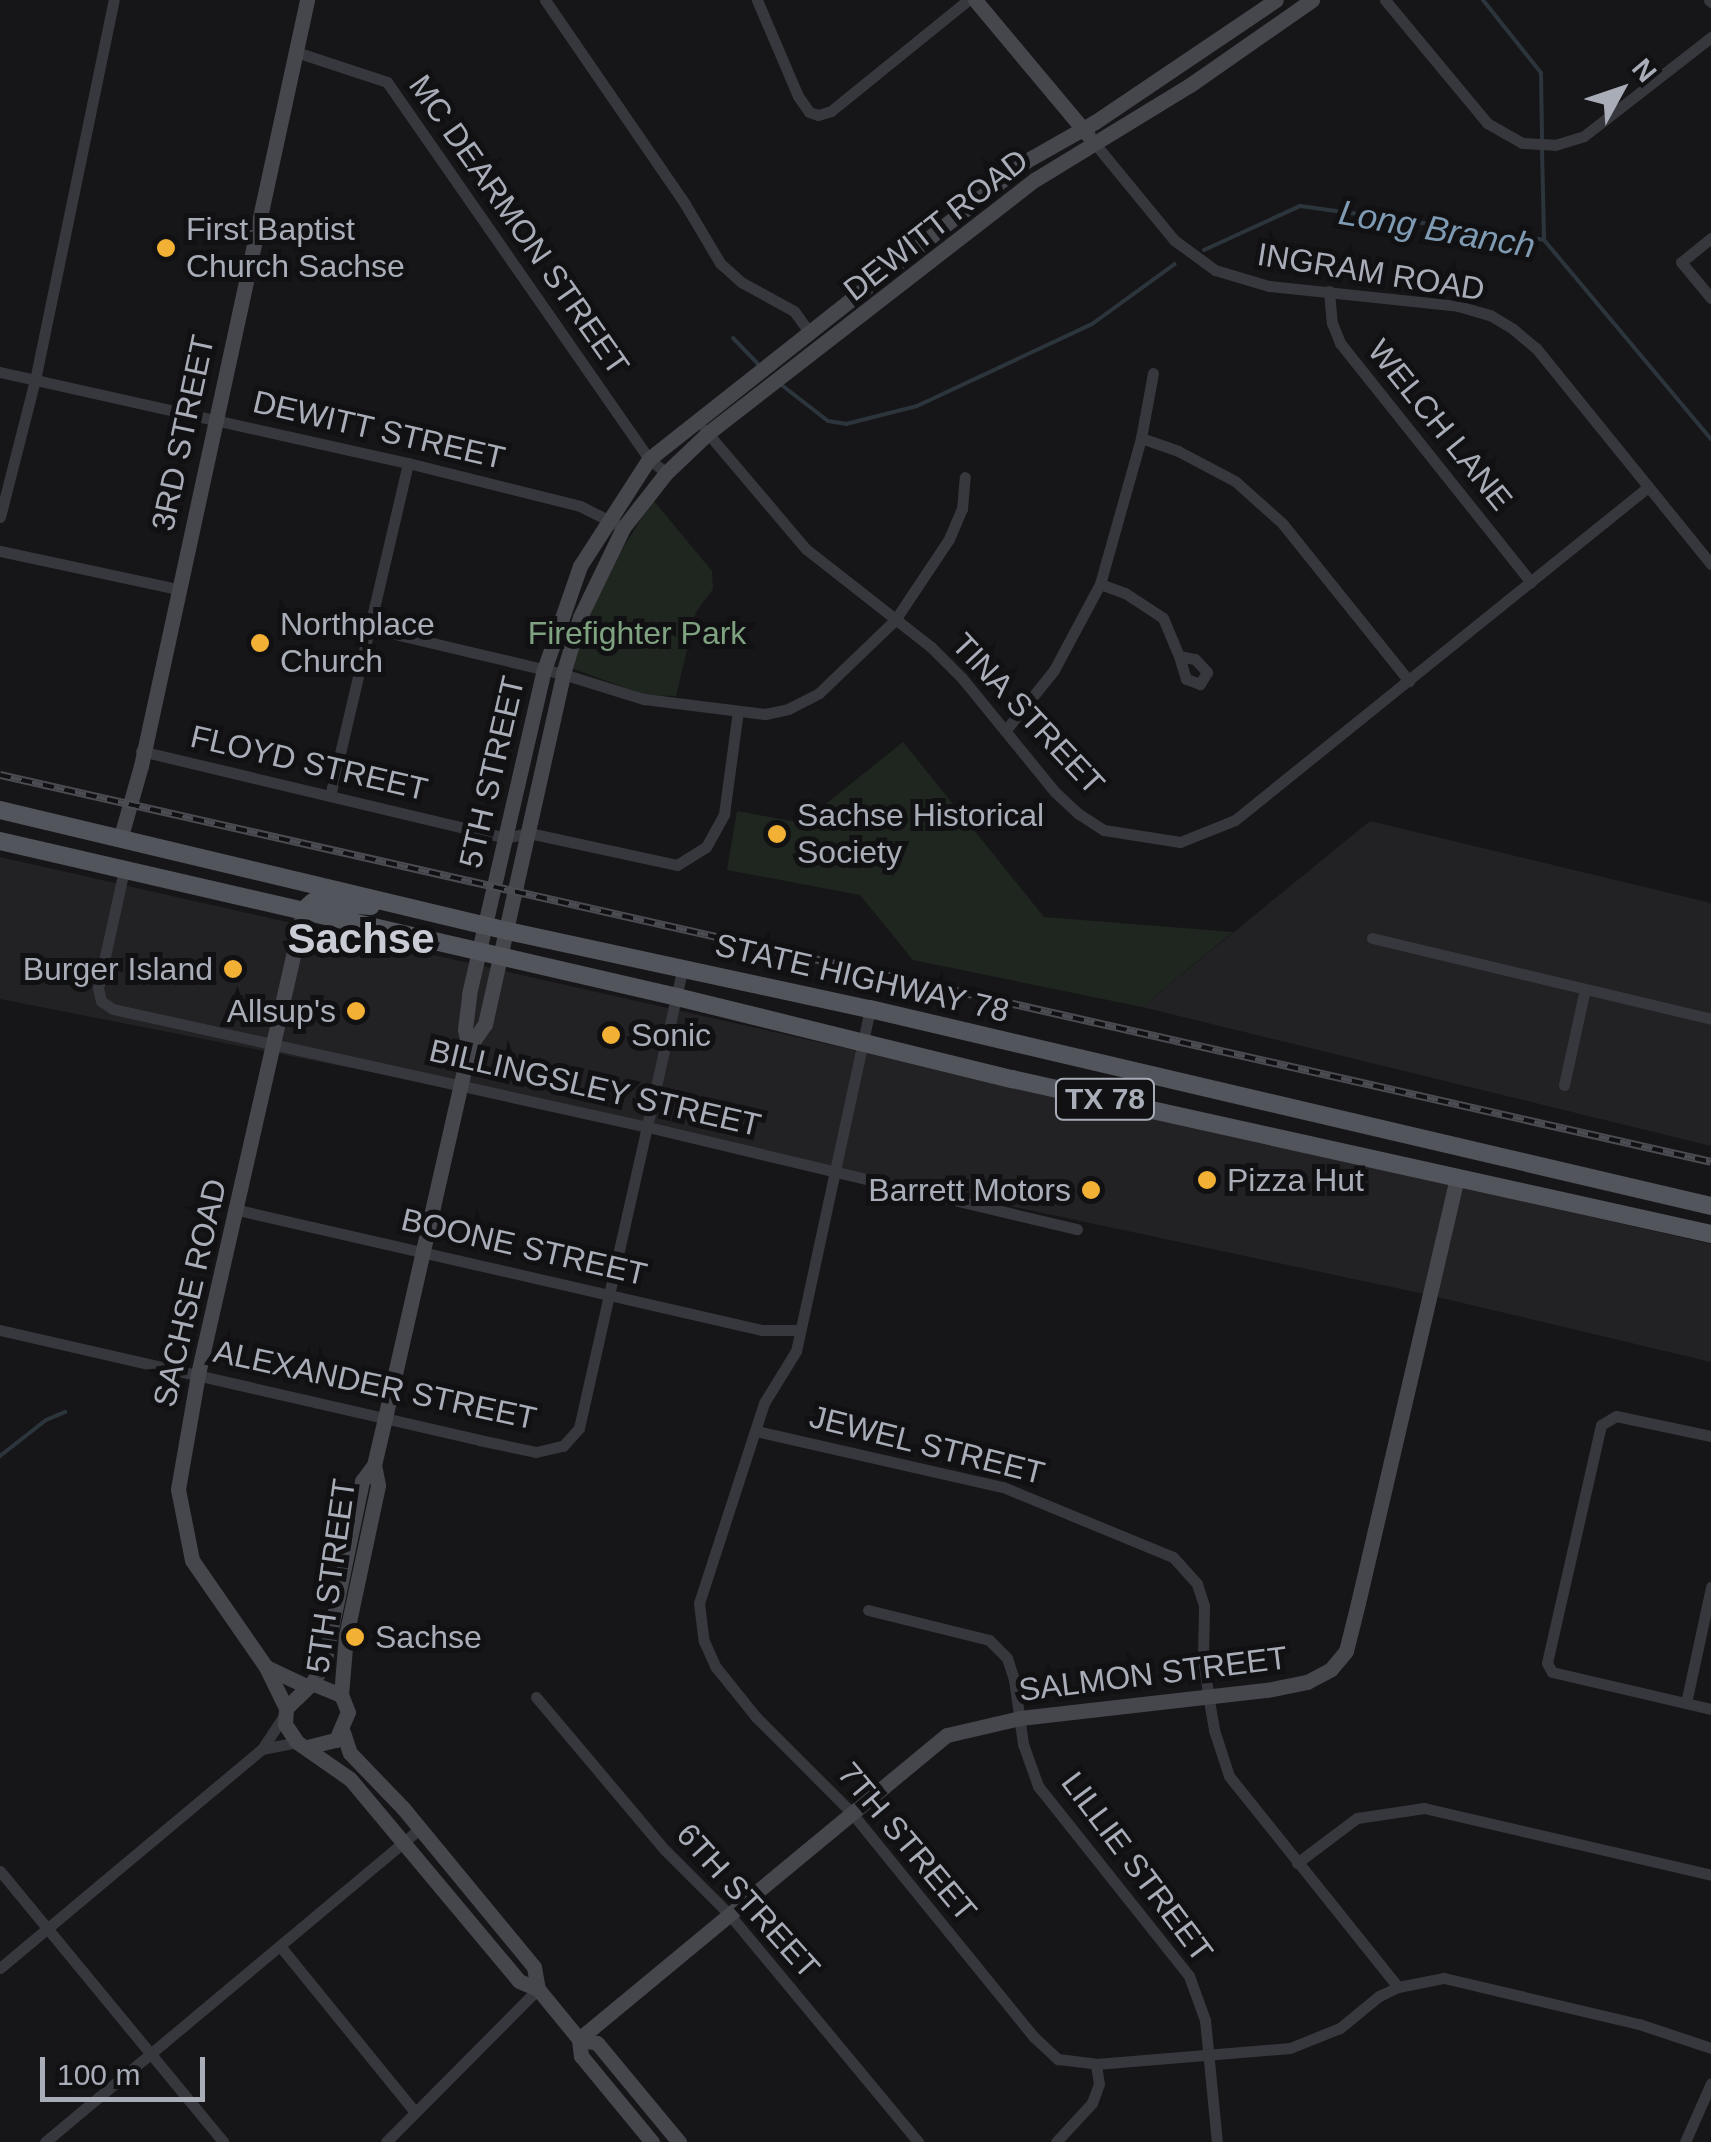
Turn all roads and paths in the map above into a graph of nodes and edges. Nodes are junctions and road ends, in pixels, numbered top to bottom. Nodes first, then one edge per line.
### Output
1 (114, 0) edge
2 (307, 0) edge
3 (545, 0) edge
4 (757, 0) edge
5 (972, 0) edge
6 (1276, 0) edge
7 (1312, 0) edge
8 (1385, 0) edge
9 (1711, 37) edge
10 (296, 52) junction
11 (1083, 129) junction
12 (1096, 145) junction
13 (1040, 153) junction
14 (1052, 170) junction
15 (1711, 238) edge
16 (1329, 291) junction
17 (852, 295) junction
18 (1711, 298) edge
19 (866, 314) junction
20 (808, 330) junction
21 (822, 347) junction
22 (0, 372) edge
23 (1152, 373) dead end
24 (35, 380) junction
25 (695, 418) junction
26 (214, 420) junction
27 (708, 433) junction
28 (1141, 438) junction
29 (649, 459) junction
30 (408, 463) junction
31 (666, 473) junction
32 (965, 477) dead end
33 (1648, 487) junction
34 (0, 516) edge
35 (606, 520) junction
36 (623, 528) junction
37 (0, 551) edge
38 (1711, 564) edge
39 (1531, 582) junction
40 (1100, 584) junction
41 (178, 590) junction
42 (895, 620) junction
43 (369, 628) junction
44 (1179, 656) dead end
45 (544, 670) junction
46 (563, 674) junction
47 (1409, 681) junction
48 (738, 712) junction
49 (1005, 731) junction
50 (140, 756) junction
51 (514, 794) junction
52 (330, 796) junction
53 (536, 800) junction
54 (0, 810) edge
55 (529, 833) junction
56 (121, 836) junction
57 (505, 838) junction
58 (0, 841) edge
59 (124, 870) junction
60 (380, 901) junction
61 (303, 911) junction
62 (484, 925) junction
63 (508, 931) junction
64 (1372, 938) dead end
65 (478, 951) junction
66 (501, 956) junction
67 (683, 967) junction
68 (1585, 989) junction
69 (677, 996) junction
70 (101, 1002) joint
71 (870, 1009) junction
72 (1711, 1019) edge
73 (864, 1041) junction
74 (274, 1043) junction
75 (1021, 1046) junction
76 (469, 1047) junction
77 (1012, 1079) junction
78 (460, 1085) junction
79 (1564, 1086) dead end
80 (648, 1128) junction
81 (834, 1172) junction
82 (1457, 1176) junction
83 (1711, 1206) edge
84 (238, 1210) junction
85 (1077, 1230) dead end
86 (1711, 1234) edge
87 (424, 1252) junction
88 (609, 1294) junction
89 (0, 1330) edge
90 (799, 1330) junction
91 (198, 1374) junction
92 (386, 1418) junction
93 (756, 1431) junction
94 (1711, 1436) edge
95 (374, 1465) junction
96 (1711, 1587) edge
97 (868, 1610) dead end
98 (266, 1667) junction
99 (309, 1684) junction
100 (342, 1695) junction
101 (1208, 1695) junction
102 (536, 1697) dead end
103 (1686, 1703) junction
104 (1711, 1708) edge
105 (285, 1711) junction
106 (1020, 1718) junction
107 (343, 1732) junction
108 (302, 1745) junction
109 (262, 1750) junction
110 (850, 1812) junction
111 (420, 1829) junction
112 (404, 1842) junction
113 (1297, 1863) junction
114 (0, 1871) edge
115 (1711, 1874) edge
116 (728, 1914) junction
117 (47, 1929) junction
118 (280, 1946) junction
119 (0, 1968) edge
120 (1398, 1987) junction
121 (538, 1989) junction
122 (579, 2039) junction
123 (1711, 2048) edge
124 (151, 2054) junction
125 (1209, 2054) junction
126 (1096, 2064) junction
127 (1711, 2083) edge
128 (415, 2112) junction
129 (45, 2142) edge
130 (223, 2142) edge
131 (386, 2142) edge
132 (652, 2142) edge
133 (679, 2142) edge
134 (918, 2142) edge
135 (1056, 2142) edge
136 (1217, 2142) edge
137 (1685, 2142) edge

1 - 24 street
2 - 10 main road, 3RD STREET
3 - 20 street
4 - 5 street
5 - 11 main road, INGRAM ROAD
6 - 11 main road, DEWITT ROAD
7 - 12 main road, DEWITT ROAD
8 - 9 street
10 - 26 main road, 3RD STREET
10 - 29 street, MC DEARMON STREET
11 - 12 main road, INGRAM ROAD
11 - 13 main road, DEWITT ROAD
12 - 14 main road, DEWITT ROAD
12 - 16 street, INGRAM ROAD
13 - 14 main road
13 - 17 main road, DEWITT ROAD
14 - 19 main road, DEWITT ROAD
15 - 18 street
16 - 33 street, INGRAM ROAD
16 - 39 street, WELCH LANE
17 - 19 main road
17 - 20 main road, DEWITT ROAD
19 - 21 main road, DEWITT ROAD
20 - 21 main road
20 - 25 main road, DEWITT ROAD
21 - 27 main road, DEWITT ROAD
22 - 24 street, DEWITT STREET
23 - 28 street
24 - 26 street, DEWITT STREET
24 - 34 street
25 - 27 street, TINA STREET
25 - 29 main road, DEWITT ROAD
26 - 30 street, DEWITT STREET
26 - 41 main road, 3RD STREET
27 - 31 main road, DEWITT ROAD
27 - 42 street, TINA STREET
28 - 40 street
28 - 47 street
29 - 31 street, MC DEARMON STREET
29 - 35 main road, DEWITT ROAD
30 - 35 street, DEWITT STREET
30 - 43 street
31 - 36 main road, DEWITT ROAD
32 - 42 street
33 - 38 street, INGRAM ROAD
33 - 39 street, TINA STREET
35 - 36 street, DEWITT STREET
35 - 45 main road, 5TH STREET
36 - 46 main road, 5TH STREET
37 - 41 street
39 - 47 street, TINA STREET
40 - 44 street
40 - 49 street
41 - 50 main road, 3RD STREET
42 - 48 street
42 - 49 street, TINA STREET
43 - 45 street
43 - 52 street
45 - 46 street
45 - 51 main road, 5TH STREET
46 - 48 street
46 - 53 main road, 5TH STREET
47 - 49 street, TINA STREET
48 - 55 street, FLOYD STREET
50 - 52 street, FLOYD STREET
50 - 56 main road, 3RD STREET
51 - 53 main road
51 - 57 main road, 5TH STREET
52 - 57 street, FLOYD STREET
53 - 55 main road, 5TH STREET
54 - 56 main road, STATE HIGHWAY 78 / TX 78
55 - 57 street, FLOYD STREET
55 - 63 main road, 5TH STREET
56 - 59 main road, 3RD STREET
56 - 60 main road, STATE HIGHWAY 78 / TX 78
57 - 62 main road, 5TH STREET
58 - 59 main road, STATE HIGHWAY 78 / TX 78
59 - 61 main road, STATE HIGHWAY 78 / TX 78
59 - 70 street, 3RD STREET
60 - 61 main road
60 - 62 main road, STATE HIGHWAY 78 / TX 78
61 - 65 main road, STATE HIGHWAY 78 / TX 78
61 - 74 main road, SACHSE ROAD
62 - 63 main road, STATE HIGHWAY 78 / TX 78
62 - 65 main road, 5TH STREET
63 - 66 main road, 5TH STREET
63 - 67 main road, STATE HIGHWAY 78 / TX 78
64 - 68 street
65 - 66 main road, STATE HIGHWAY 78 / TX 78
65 - 76 main road, 5TH STREET
66 - 69 main road, STATE HIGHWAY 78 / TX 78
66 - 76 main road, 5TH STREET
67 - 69 street
67 - 71 main road, STATE HIGHWAY 78 / TX 78
68 - 72 street
68 - 79 street
69 - 73 main road, STATE HIGHWAY 78 / TX 78
69 - 80 street
70 - 74 street, BILLINGSLEY STREET
71 - 73 street, 7TH STREET
71 - 75 main road, STATE HIGHWAY 78 / TX 78
73 - 77 main road, STATE HIGHWAY 78 / TX 78
73 - 81 street, 7TH STREET
74 - 78 street, BILLINGSLEY STREET
74 - 84 main road, SACHSE ROAD
75 - 77 main road
75 - 83 main road, STATE HIGHWAY 78 / TX 78
76 - 78 main road, 5TH STREET
77 - 82 main road, STATE HIGHWAY 78 / TX 78
78 - 80 street, BILLINGSLEY STREET
78 - 87 main road, 5TH STREET
80 - 81 street, BILLINGSLEY STREET
80 - 88 street
81 - 85 street, BILLINGSLEY STREET
81 - 90 street, 7TH STREET
82 - 86 main road, STATE HIGHWAY 78 / TX 78
82 - 101 main road, SALMON STREET
84 - 87 street, BOONE STREET
84 - 91 main road, SACHSE ROAD
87 - 88 street, BOONE STREET
87 - 92 main road, 5TH STREET
88 - 90 street, BOONE STREET
88 - 92 street, ALEXANDER STREET
89 - 91 street, ALEXANDER STREET
90 - 93 street, 7TH STREET
91 - 92 street, ALEXANDER STREET
91 - 98 main road, SACHSE ROAD
92 - 95 main road, 5TH STREET
93 - 101 street, JEWEL STREET
93 - 110 street, 7TH STREET
94 - 103 street
95 - 99 main road, 5TH STREET
95 - 100 main road, 5TH STREET
96 - 103 street
97 - 106 street, LILLIE STREET
98 - 99 main road, SACHSE ROAD
98 - 105 main road, SACHSE ROAD
99 - 100 main road
99 - 105 main road
100 - 107 main road
101 - 106 main road, SALMON STREET
101 - 113 street, JEWEL STREET
102 - 116 street, 6TH STREET
103 - 104 street
105 - 108 main road
105 - 109 street
106 - 110 main road, SALMON STREET
106 - 125 street, LILLIE STREET
107 - 108 main road
107 - 111 main road
108 - 109 street
108 - 112 main road
109 - 117 street
110 - 116 main road, SALMON STREET
110 - 126 street, 7TH STREET
111 - 112 street
111 - 121 main road
112 - 118 street
112 - 121 main road
113 - 115 street
113 - 120 street, JEWEL STREET
114 - 117 street
116 - 122 main road, SALMON STREET
116 - 134 street, 6TH STREET
117 - 119 street
117 - 124 street
118 - 124 street
118 - 128 street
120 - 123 street, 7TH STREET
120 - 125 street, 7TH STREET
121 - 122 main road
121 - 128 street
122 - 132 main road
122 - 133 main road
124 - 129 street
124 - 130 street
125 - 126 street, 7TH STREET
125 - 136 street, LILLIE STREET
126 - 135 street
127 - 137 street
128 - 131 street

